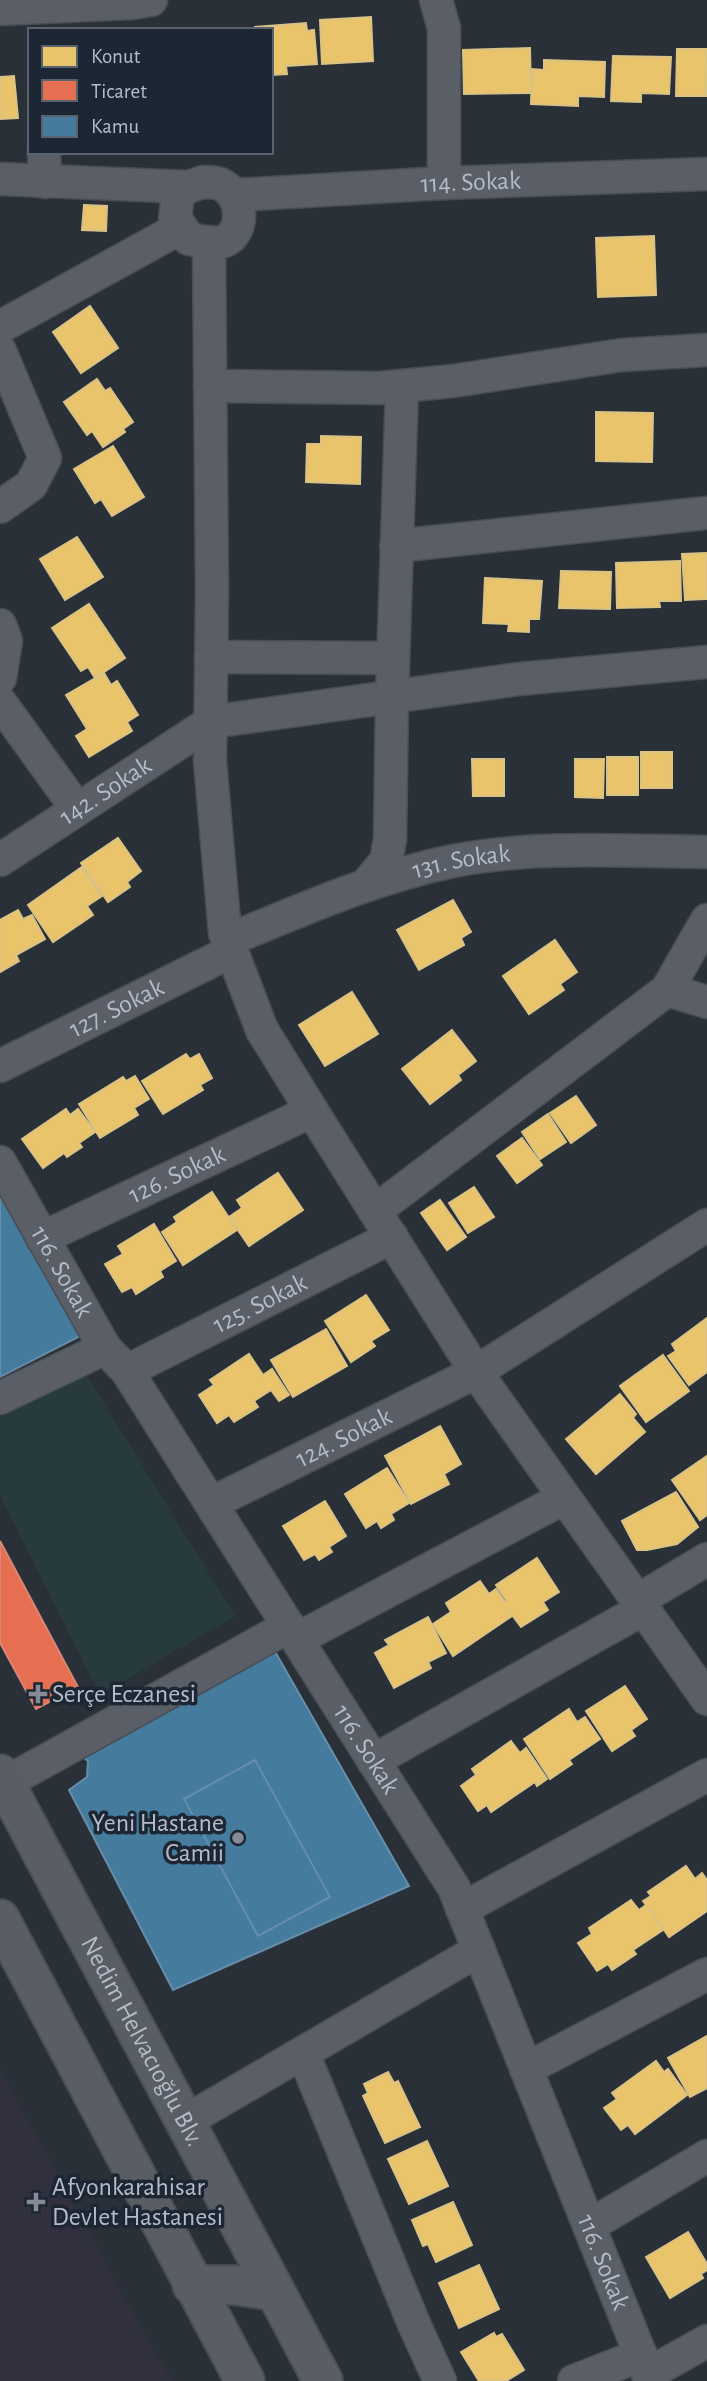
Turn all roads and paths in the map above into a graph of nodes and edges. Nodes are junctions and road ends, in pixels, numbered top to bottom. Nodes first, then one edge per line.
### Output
1 (150, 0) edge
2 (436, 0) edge
3 (0, 9) edge
4 (40, 13) edge
5 (45, 167) edge
6 (707, 174) edge
7 (0, 179) edge
8 (444, 183) junction
9 (188, 187) junction
10 (235, 195) junction
11 (180, 228) junction
12 (209, 242) junction
13 (0, 327) edge
14 (707, 350) edge
15 (0, 351) edge
16 (210, 386) junction
17 (402, 386) junction
18 (0, 507) edge
19 (707, 513) edge
20 (396, 546) junction
21 (0, 625) edge
22 (211, 657) junction
23 (393, 657) junction
24 (707, 662) edge
25 (0, 678) edge
26 (391, 698) junction
27 (0, 702) edge
28 (211, 722) junction
29 (77, 809) junction
30 (707, 852) edge
31 (0, 859) edge
32 (367, 884) junction
33 (707, 920) edge
34 (230, 946) junction
35 (667, 990) junction
36 (707, 1002) edge
37 (0, 1066) edge
38 (312, 1111) junction
39 (0, 1162) edge
40 (383, 1224) junction
41 (707, 1225) edge
42 (42, 1238) junction
43 (105, 1348) junction
44 (127, 1371) junction
45 (477, 1372) junction
46 (0, 1398) edge
47 (564, 1497) junction
48 (212, 1503) junction
49 (707, 1559) edge
50 (640, 1605) junction
51 (293, 1632) junction
52 (707, 1699) edge
53 (373, 1761) junction
54 (707, 1775) edge
55 (2, 1779) edge
56 (462, 1909) junction
57 (0, 1919) edge
58 (478, 1950) junction
59 (707, 1974) edge
60 (303, 2053) junction
61 (526, 2069) junction
62 (184, 2122) junction
63 (707, 2156) edge
64 (589, 2226) junction
65 (192, 2285) junction
66 (275, 2291) junction
67 (707, 2341) edge
68 (647, 2370) edge
69 (245, 2381) edge
70 (323, 2381) edge
71 (440, 2381) edge
72 (573, 2381) edge

1 - 4 street
2 - 8 street
3 - 4 street
5 - 7 street
5 - 9 street
6 - 8 street, 114. Sokak
8 - 10 street, 114. Sokak
9 - 10 street
9 - 11 street
10 - 12 street
11 - 12 street
11 - 13 street
12 - 16 street
14 - 17 street
15 - 18 street
16 - 17 street
16 - 22 street
17 - 20 street
19 - 20 street
20 - 23 street
21 - 25 street
22 - 23 street
22 - 28 street
23 - 26 street
24 - 26 street
26 - 28 street
26 - 32 street
27 - 29 street
28 - 29 street, 142. Sokak
28 - 34 street
29 - 31 street, 142. Sokak
30 - 32 street, 131. Sokak
32 - 34 street, 131. Sokak
33 - 35 street
34 - 37 street, 127. Sokak
34 - 38 street
35 - 36 street
35 - 40 street, 125. Sokak
38 - 40 street
38 - 42 street, 126. Sokak
39 - 42 street, 116. Sokak
40 - 44 street, 125. Sokak
40 - 45 street
41 - 45 street, 124. Sokak
42 - 43 street, 116. Sokak
43 - 44 street, 116. Sokak
43 - 46 street
44 - 48 street, 116. Sokak
45 - 47 street
45 - 48 street, 124. Sokak
47 - 50 street
47 - 51 street
48 - 51 street, 116. Sokak
49 - 50 street
50 - 52 street
50 - 53 street
51 - 53 street, 116. Sokak
51 - 55 street
53 - 56 street, 116. Sokak
54 - 56 street
55 - 62 main road, Nedim Helvacıoğlu Blv.
56 - 58 street, 116. Sokak
57 - 65 main road
58 - 60 street
58 - 61 street, 116. Sokak
59 - 61 street
60 - 62 street
60 - 71 street
61 - 64 street, 116. Sokak
62 - 66 main road, Nedim Helvacıoğlu Blv.
63 - 64 street
64 - 68 street, 116. Sokak
65 - 66 main road
65 - 69 main road
66 - 70 main road, Nedim Helvacıoğlu Blv.
67 - 68 street
68 - 72 street

